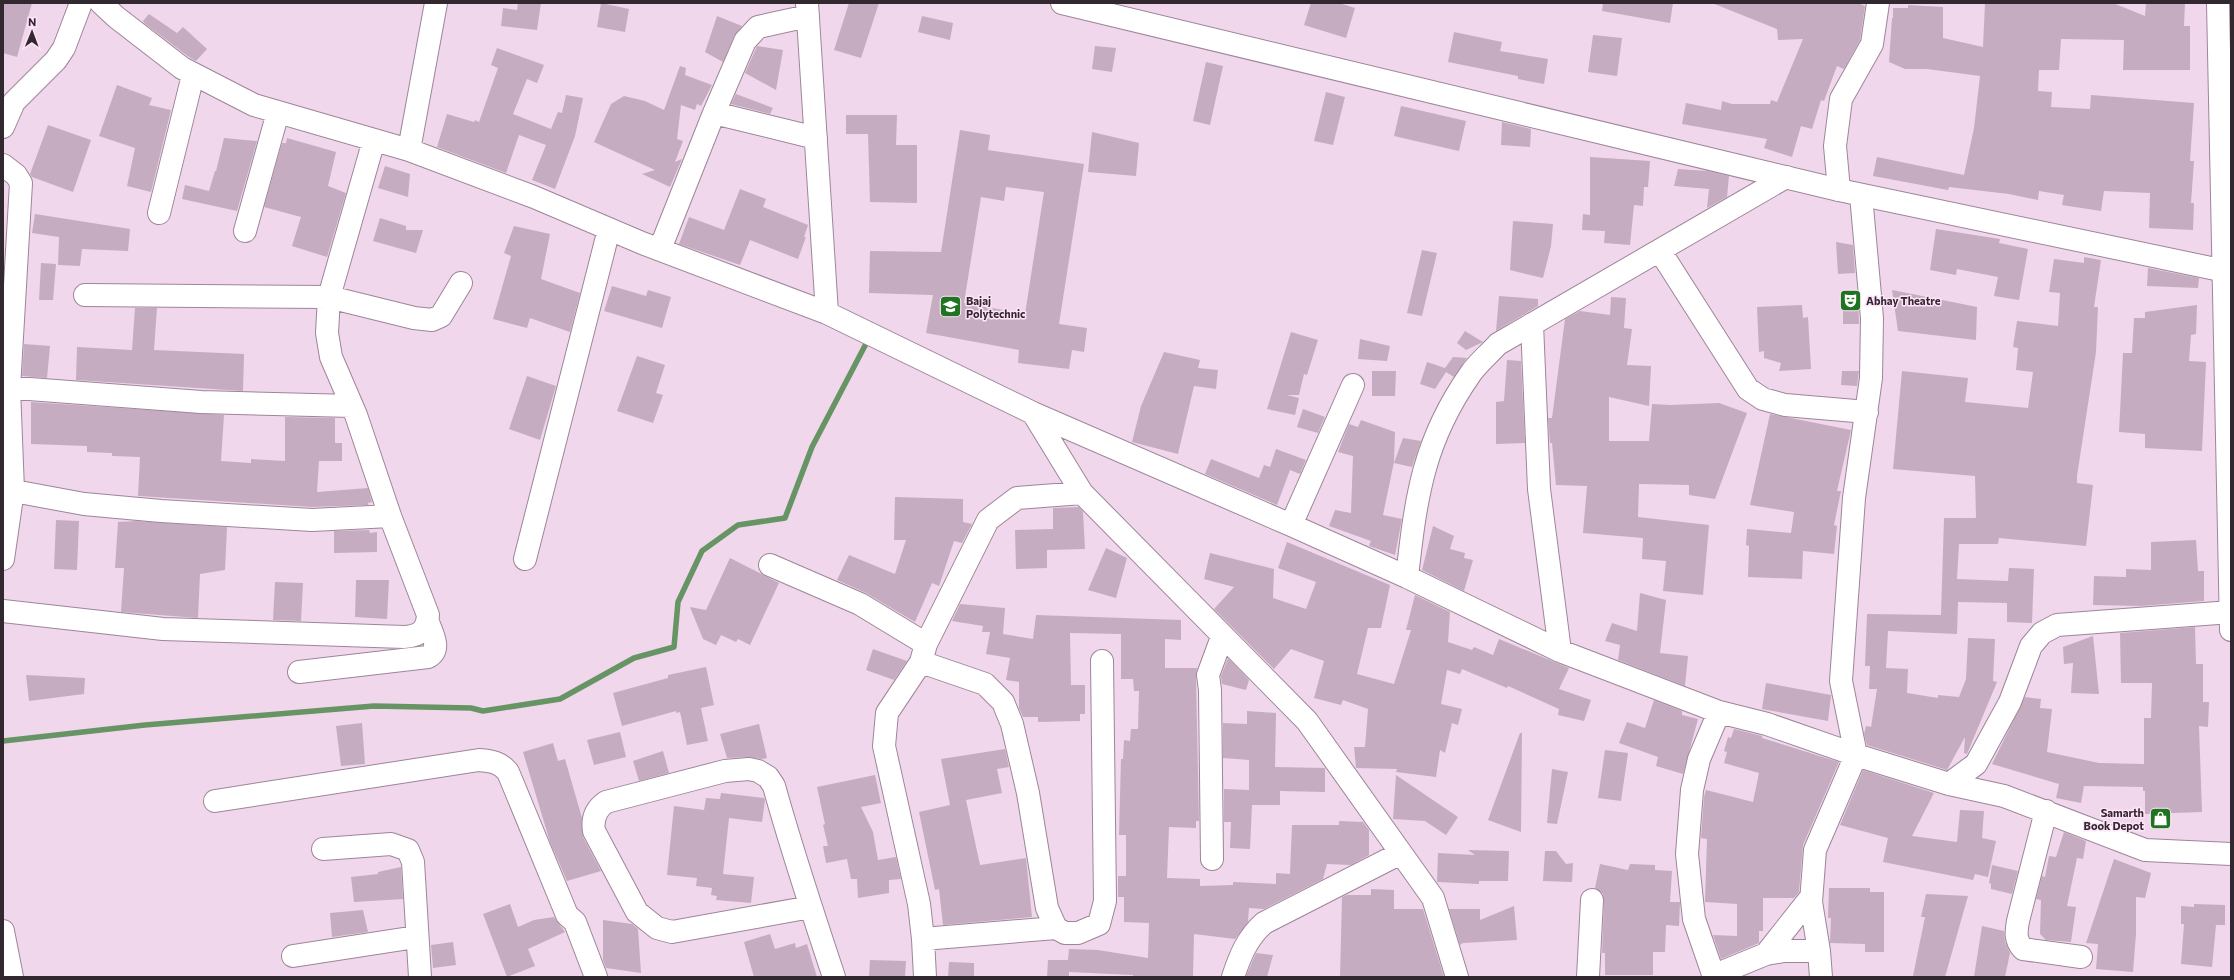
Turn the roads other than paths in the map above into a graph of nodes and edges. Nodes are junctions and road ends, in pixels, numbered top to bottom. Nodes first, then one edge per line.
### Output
1 (81, 3) edge
2 (101, 3) edge
3 (436, 3) edge
4 (1062, 3) edge
5 (1878, 3) edge
6 (2218, 3) edge
7 (807, 10) edge
8 (193, 75) junction
9 (278, 112) junction
10 (714, 113) junction
11 (5, 114) edge
12 (816, 138) junction
13 (374, 140) junction
14 (409, 150) junction
15 (3, 165) edge
16 (1786, 177) junction
17 (1839, 190) junction
18 (1861, 195) junction
19 (159, 213) dead end
20 (609, 229) junction
21 (245, 231) dead end
22 (660, 250) junction
23 (1660, 251) junction
24 (2225, 271) junction
25 (461, 283) dead end
26 (85, 295) dead end
27 (329, 296) junction
28 (828, 313) junction
29 (1532, 324) junction
30 (1353, 385) dead end
31 (6, 387) edge
32 (352, 406) junction
33 (1867, 412) junction
34 (1033, 413) junction
35 (8, 489) edge
36 (1082, 493) junction
37 (390, 516) junction
38 (1291, 525) junction
39 (3, 559) edge
40 (525, 559) dead end
41 (770, 565) dead end
42 (1407, 577) junction
43 (3, 611) edge
44 (2231, 612) edge
45 (428, 622) junction
46 (2231, 630) edge
47 (1222, 637) junction
48 (1560, 651) junction
49 (923, 653) junction
50 (1102, 661) dead end
51 (299, 672) dead end
52 (1719, 712) junction
53 (1856, 755) junction
54 (1949, 784) junction
55 (216, 800) dead end
56 (2046, 811) junction
57 (323, 849) dead end
58 (1401, 853) junction
59 (2231, 854) edge
60 (1212, 859) dead end
61 (1811, 897) junction
62 (1592, 900) dead end
63 (811, 907) junction
64 (1056, 928) junction
65 (3, 931) edge
66 (416, 937) junction
67 (923, 939) junction
68 (1819, 951) junction
69 (1766, 954) junction
70 (293, 956) dead end
71 (2081, 958) dead end
72 (1714, 976) edge
73 (12, 977) edge
74 (420, 977) edge
75 (596, 977) edge
76 (834, 977) edge
77 (924, 977) edge
78 (1233, 977) edge
79 (1457, 977) edge
80 (1588, 977) edge
81 (1821, 977) edge

1 - 11 street
2 - 8 street
3 - 14 street
4 - 16 street
5 - 17 street
6 - 24 street
7 - 10 street
7 - 12 street
8 - 9 street
8 - 19 street
9 - 13 street
9 - 21 street
10 - 12 street
10 - 22 street
12 - 28 street
13 - 14 street
13 - 27 street
14 - 20 street
15 - 31 street
16 - 17 street
16 - 23 street
17 - 18 street
18 - 24 street
18 - 33 street
20 - 22 street
20 - 40 street
22 - 28 street
23 - 29 street
23 - 33 street
24 - 44 street
25 - 27 street
26 - 27 street
27 - 32 street
28 - 34 street
29 - 42 street
29 - 48 street
30 - 38 street
31 - 32 street
31 - 35 street
32 - 37 street
33 - 53 street
34 - 36 street
34 - 38 street
35 - 37 street
35 - 39 street
36 - 47 street
36 - 49 street
37 - 45 street
38 - 42 street
41 - 49 street
42 - 48 street
43 - 45 street
44 - 46 street
44 - 54 street
45 - 51 street
47 - 58 street
47 - 60 street
48 - 52 street
49 - 64 street
49 - 67 street
50 - 64 street
52 - 53 street
52 - 72 street
53 - 54 street
53 - 61 street
54 - 56 street
55 - 75 street
56 - 59 street
56 - 71 street
57 - 66 street
58 - 78 street
58 - 79 street
61 - 68 street
61 - 69 street
62 - 80 street
63 - 63 street
63 - 76 street
64 - 67 street
65 - 73 street
66 - 70 street
66 - 74 street
67 - 77 street
68 - 69 street
68 - 81 street
69 - 72 street

